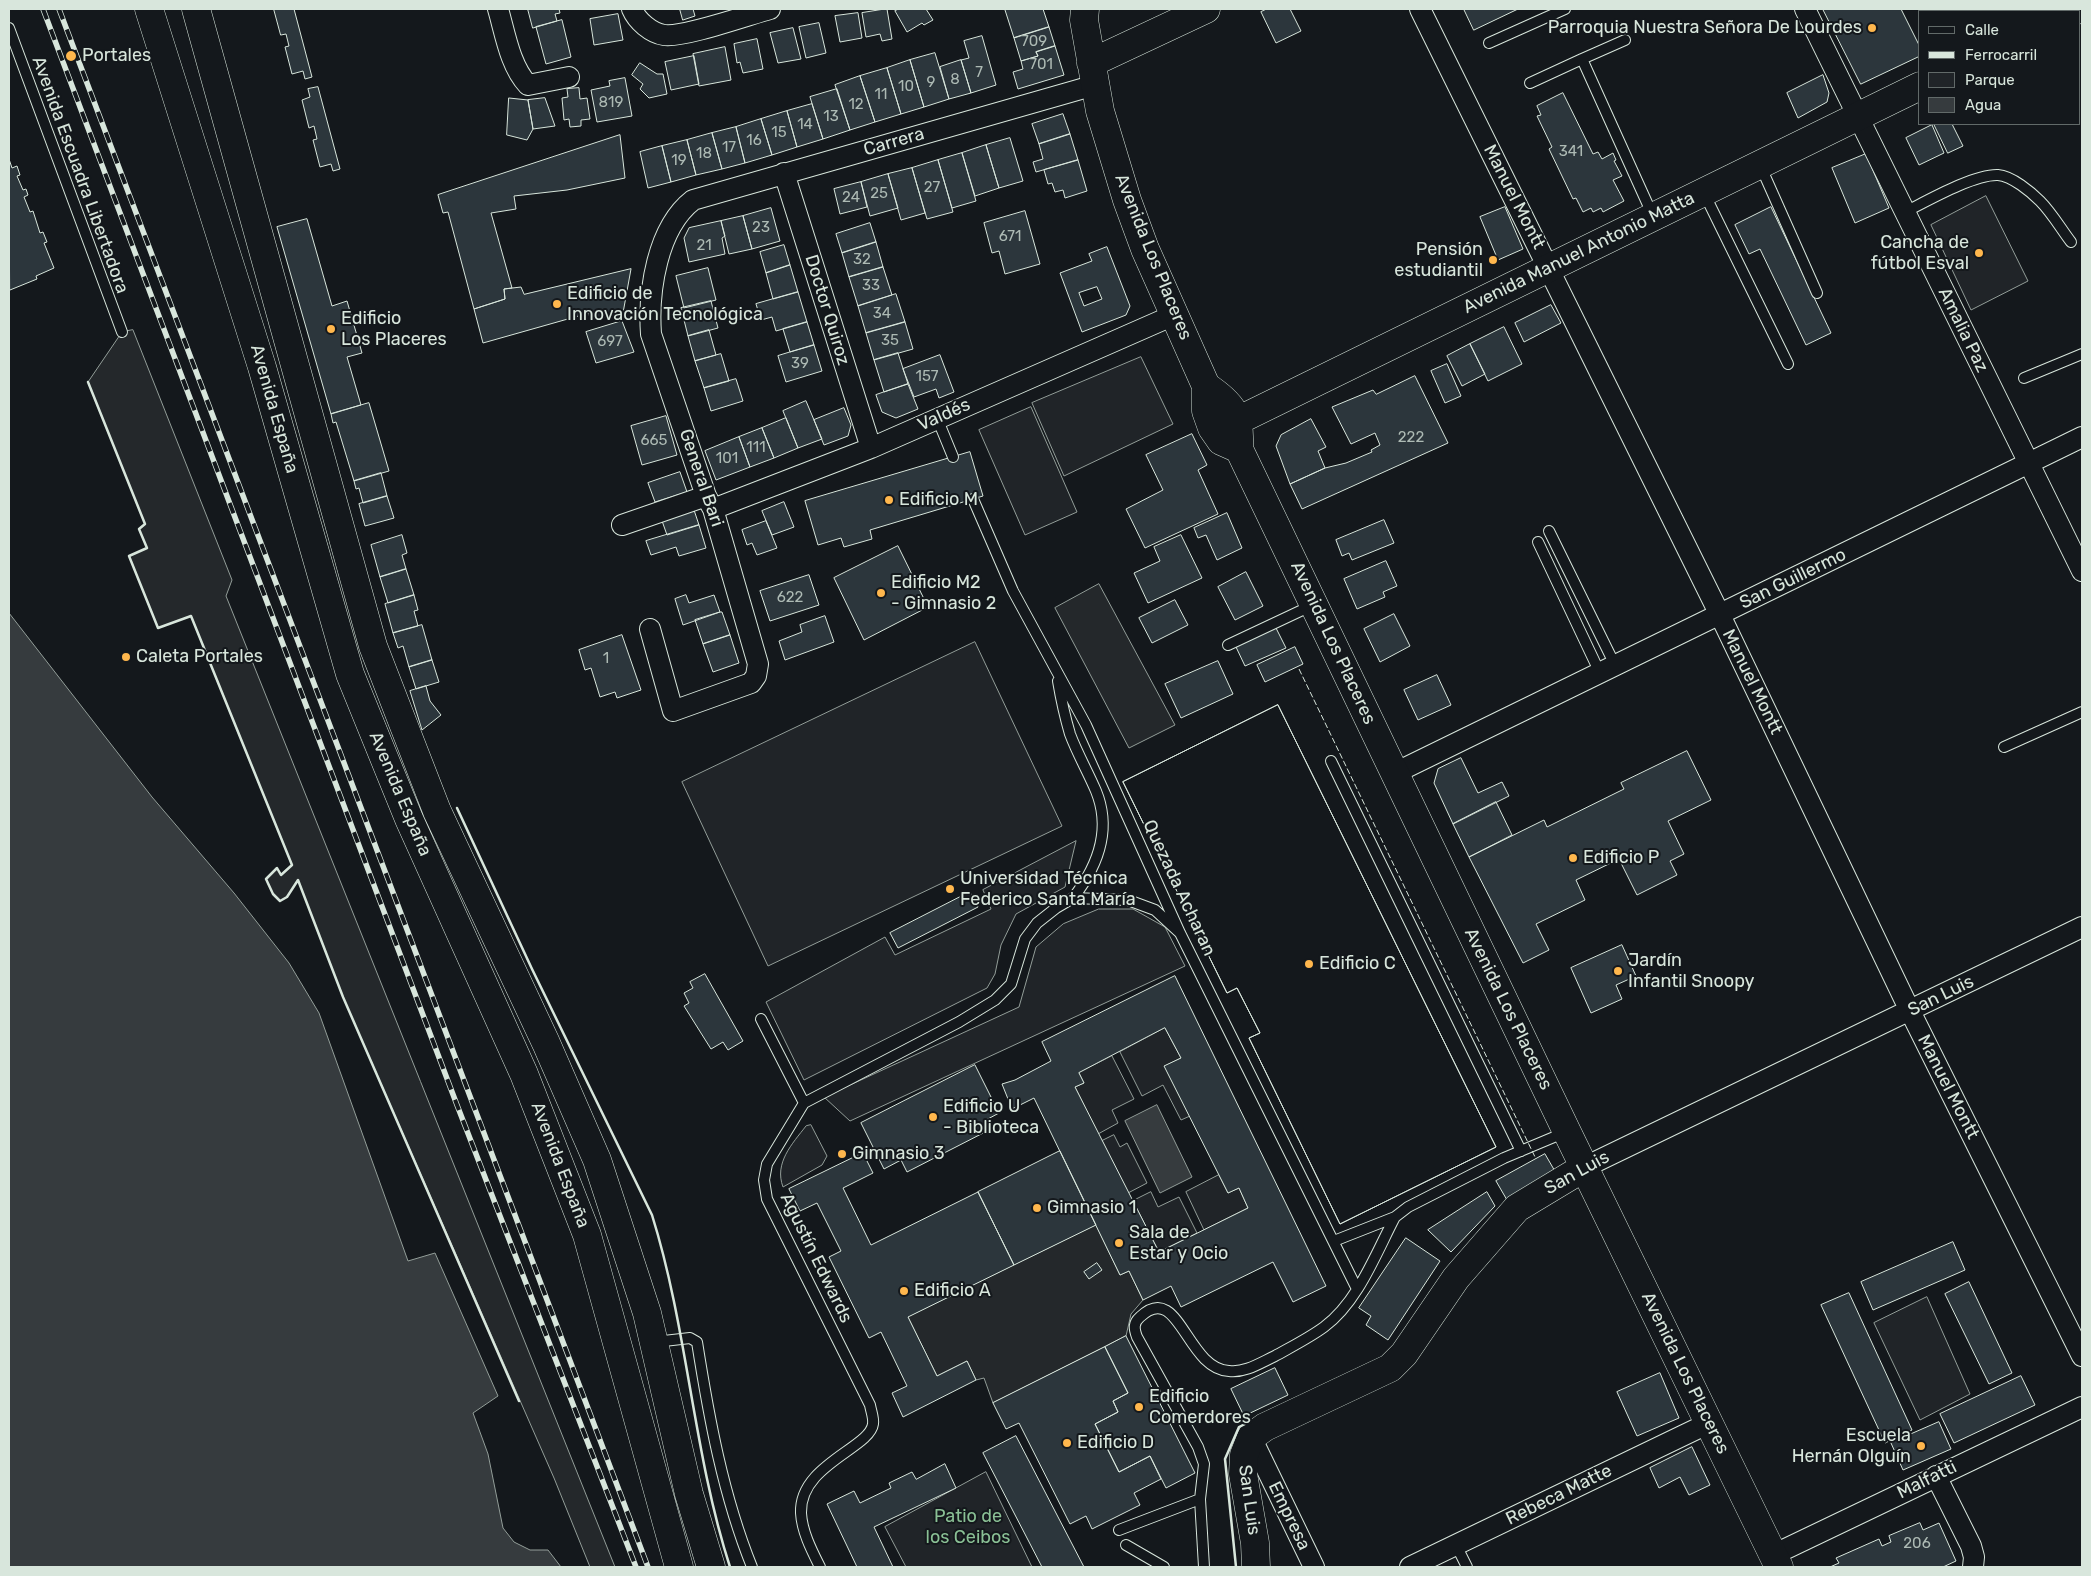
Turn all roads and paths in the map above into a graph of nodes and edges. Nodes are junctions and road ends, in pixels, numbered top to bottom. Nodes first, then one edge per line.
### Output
1 (149, 9) edge
2 (196, 9) edge
3 (498, 9) edge
4 (632, 9) edge
5 (770, 9) edge
6 (1085, 9) edge
7 (1206, 9) edge
8 (1420, 9) edge
9 (1564, 9) edge
10 (1805, 9) edge
11 (9, 28) edge
12 (1625, 40) dead end
13 (1489, 44) dead end
14 (1582, 59) junction
15 (1093, 74) junction
16 (568, 77) dead end
17 (1530, 83) dead end
18 (1918, 87) edge
19 (1857, 116) junction
20 (1760, 164) junction
21 (784, 173) junction
22 (1704, 192) junction
23 (693, 200) joint
24 (1905, 212) junction
25 (1653, 217) junction
26 (2071, 242) dead end
27 (1549, 268) junction
28 (1817, 293) dead end
29 (1174, 315) junction
30 (122, 332) dead end
31 (2082, 354) edge
32 (1788, 364) dead end
33 (2024, 378) dead end
34 (1206, 386) junction
35 (937, 418) junction
36 (1239, 420) junction
37 (2082, 437) edge
38 (871, 448) junction
39 (1240, 449) junction
40 (953, 457) dead end
41 (2030, 464) junction
42 (973, 499) dead end
43 (710, 502) junction
44 (622, 525) dead end
45 (1549, 530) dead end
46 (1538, 542) dead end
47 (2082, 571) edge
48 (1314, 604) junction
49 (1720, 615) junction
50 (650, 629) dead end
51 (1228, 645) dead end
52 (1607, 669) junction
53 (1056, 673) junction
54 (2082, 712) edge
55 (2004, 747) dead end
56 (1331, 761) dead end
57 (1394, 773) junction
58 (1073, 898) junction
59 (2082, 927) edge
60 (1180, 933) junction
61 (1910, 1011) junction
62 (761, 1019) dead end
63 (804, 1103) junction
64 (1567, 1132) junction
65 (1521, 1151) junction
66 (1584, 1167) junction
67 (1395, 1216) junction
68 (1334, 1240) junction
69 (1356, 1289) junction
70 (654, 1342) junction
71 (2082, 1356) edge
72 (2082, 1407) edge
73 (1709, 1423) junction
74 (1251, 1437) junction
75 (1936, 1476) junction
76 (1200, 1499) junction
77 (1119, 1530) dead end
78 (1126, 1545) dead end
79 (1456, 1545) junction
80 (1776, 1561) edge
81 (680, 1567) edge
82 (711, 1567) edge
83 (752, 1567) edge
84 (820, 1567) edge
85 (1164, 1567) edge
86 (1204, 1567) edge
87 (1256, 1567) edge
88 (1314, 1567) edge
89 (1410, 1567) edge
90 (1467, 1567) edge
91 (1973, 1567) edge

1 - 81 main road, Avenida España
2 - 70 main road, Avenida España
3 - 16 street
4 - 5 street
6 - 15 main road, Avenida Los Placeres
7 - 15 main road
8 - 27 street, Manuel Montt
9 - 13 lane
10 - 19 street, Amalia Paz
11 - 30 lane, Avenida Escuadra Libertadora
12 - 14 lane
14 - 17 lane
14 - 25 lane
15 - 21 street, Carrera
15 - 29 main road, Avenida Los Placeres
18 - 19 main road, Avenida Manuel Antonio Matta
19 - 20 main road, Avenida Manuel Antonio Matta
19 - 24 street, Amalia Paz
20 - 22 main road, Avenida Manuel Antonio Matta
20 - 28 lane
21 - 23 street, Carrera
21 - 38 street, Doctor Quiroz
22 - 25 main road, Avenida Manuel Antonio Matta
22 - 32 lane
23 - 43 street, General Bari
24 - 26 lane
24 - 41 street, Amalia Paz
25 - 27 main road, Avenida Manuel Antonio Matta
27 - 36 main road, Avenida Manuel Antonio Matta
27 - 49 street, Manuel Montt
29 - 34 main road, Avenida Los Placeres
29 - 35 street, Valdés
31 - 33 lane
34 - 36 main road, Avenida Los Placeres
34 - 39 main road, Avenida Los Placeres
35 - 38 street, Valdés
35 - 40 lane
36 - 39 main road, Avenida Los Placeres
37 - 41 street, San Guillermo
38 - 43 street, Valdés
39 - 48 main road, Avenida Los Placeres
41 - 47 street, Amalia Paz
41 - 49 street, San Guillermo
42 - 53 lane, Quezada Acharan
43 - 44 street, Valdés
43 - 50 street, General Bari
45 - 52 lane
46 - 52 lane
48 - 51 lane
48 - 57 main road, Avenida Los Placeres
49 - 52 street, San Guillermo
49 - 61 street, Manuel Montt
52 - 57 street, San Guillermo
53 - 58 lane
53 - 60 lane, Quezada Acharan
54 - 55 lane
56 - 65 lane
57 - 64 main road, Avenida Los Placeres
58 - 60 lane
58 - 63 lane
59 - 61 street, San Luis
60 - 68 lane, Quezada Acharan
61 - 66 street, San Luis
61 - 71 street, Manuel Montt
62 - 63 lane
63 - 84 lane, Agustín Edwards
64 - 65 lane
64 - 66 main road, Avenida Los Placeres
65 - 67 lane
66 - 73 main road, Avenida Los Placeres
66 - 74 main road, San Luis
67 - 68 lane
67 - 69 lane
68 - 69 lane, Quezada Acharan
69 - 76 lane
70 - 82 main road, Avenida España
70 - 83 lane
72 - 75 street, Malfatti
73 - 79 street, Rebeca Matte
73 - 80 main road, Avenida Los Placeres
74 - 87 main road, San Luis
74 - 88 street, Empresa
75 - 80 street, Malfatti
75 - 91 street
76 - 77 lane
76 - 86 lane
78 - 85 lane
79 - 89 street, Rebeca Matte
79 - 90 lane

